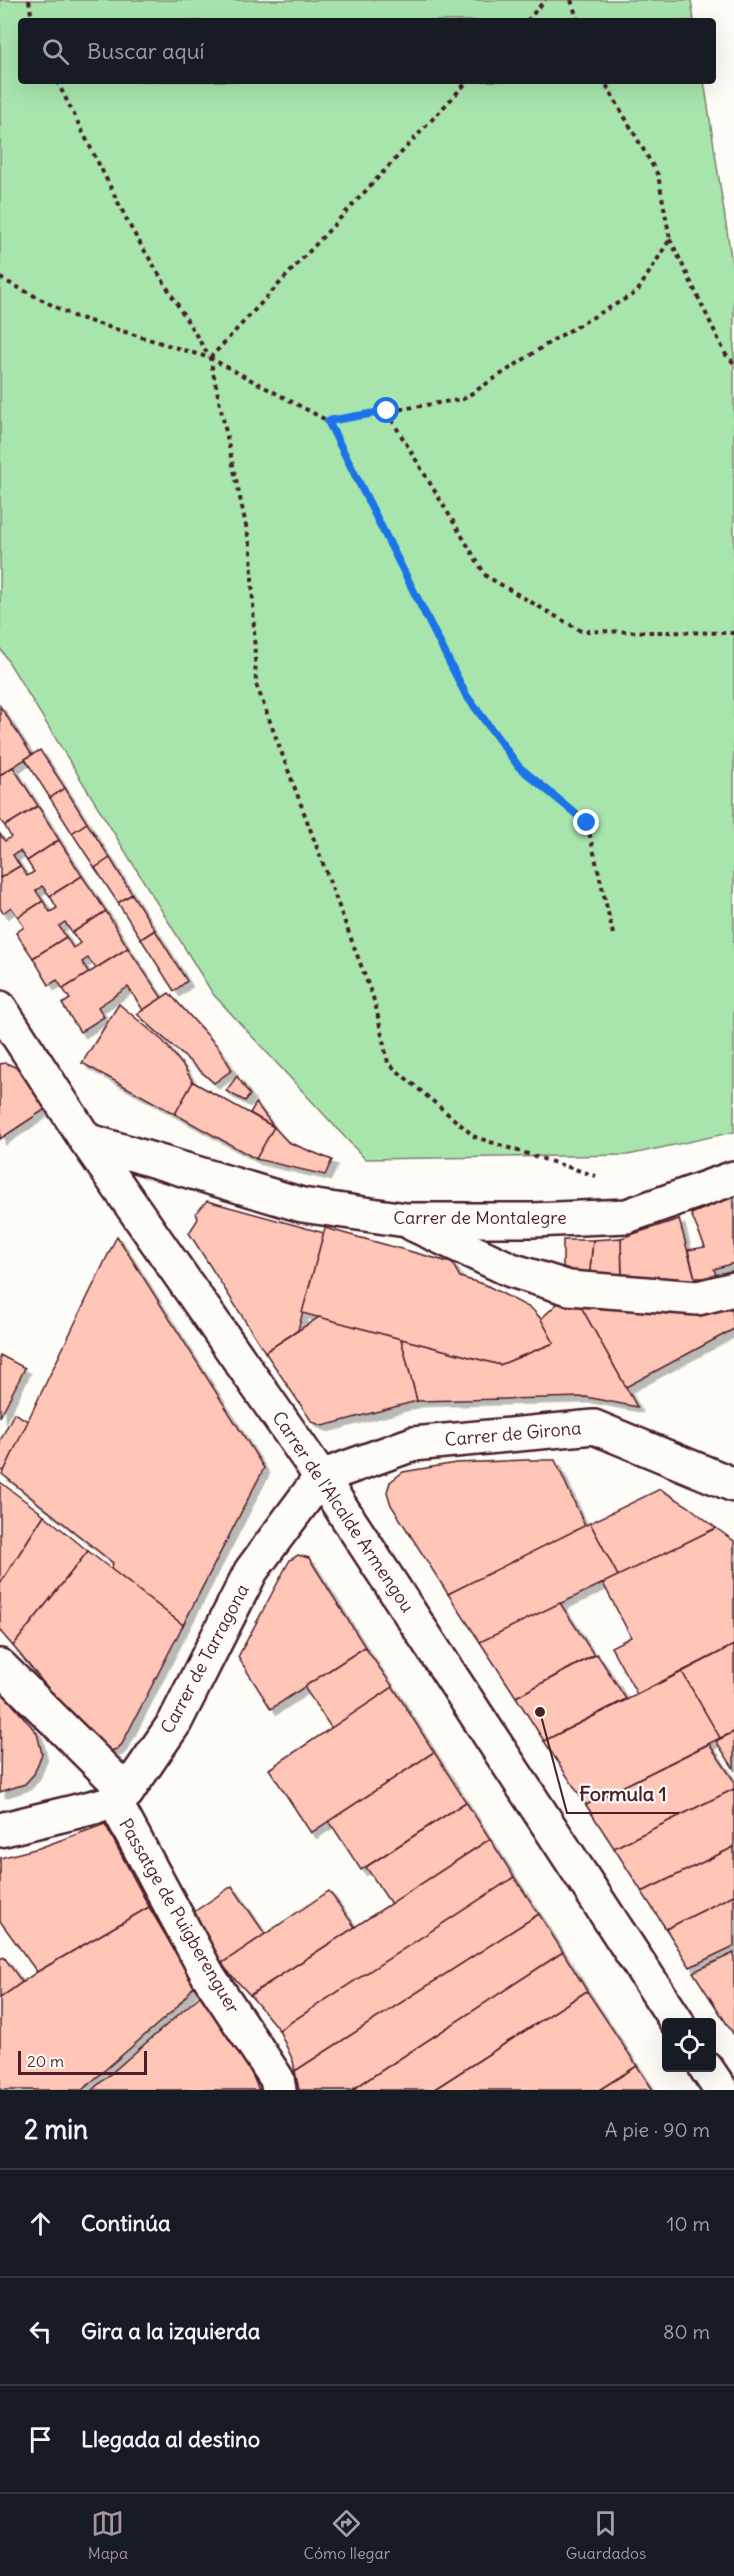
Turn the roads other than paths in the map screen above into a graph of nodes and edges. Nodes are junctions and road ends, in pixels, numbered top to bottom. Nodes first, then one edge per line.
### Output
1 (5, 1026) edge
2 (86, 1140) junction
3 (734, 1178) edge
4 (406, 1220) junction
5 (734, 1289) edge
6 (321, 1478) junction
7 (734, 1485) edge
8 (0, 1666) edge
9 (121, 1797) junction
10 (0, 1830) edge
11 (674, 2018) edge
12 (709, 2072) edge
13 (279, 2090) edge
14 (721, 2090) edge

1 - 2 street, Carrer de l'Alcalde Armengou
2 - 4 street, Carrer de Montalegre
2 - 6 street, Carrer de l'Alcalde Armengou
3 - 4 street, Carrer de Montalegre
4 - 5 street
6 - 7 street, Carrer de Girona
6 - 9 street, Carrer de Tarragona
6 - 11 street, Carrer de l'Alcalde Armengou
8 - 9 street, Passatge de Puigberenguer
9 - 10 street
9 - 13 street, Passatge de Puigberenguer
12 - 14 street

